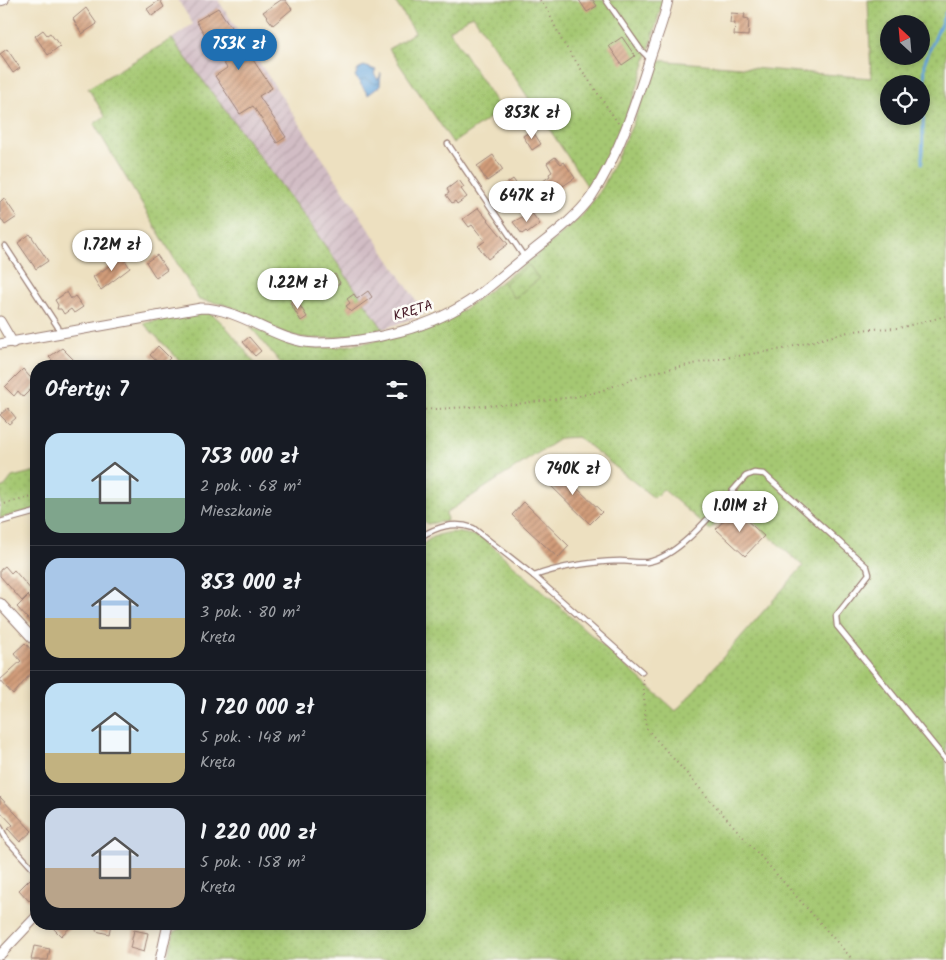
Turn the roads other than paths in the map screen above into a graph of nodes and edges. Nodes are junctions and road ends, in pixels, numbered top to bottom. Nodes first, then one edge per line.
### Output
1 (4, 0) edge
2 (606, 0) edge
3 (668, 0) edge
4 (0, 1) edge
5 (650, 59) junction
6 (448, 144) dead end
7 (5, 246) dead end
8 (525, 258) junction
9 (0, 321) edge
10 (60, 335) junction
11 (13, 343) junction
12 (0, 344) edge
13 (30, 514) edge
14 (0, 522) edge
15 (426, 534) edge
16 (534, 576) junction
17 (0, 603) edge
18 (30, 636) edge
19 (642, 672) road end
20 (946, 760) edge
21 (0, 827) edge
22 (30, 865) edge
23 (30, 923) edge
24 (167, 930) edge
25 (0, 955) edge
26 (160, 960) edge

1 - 4 street
2 - 5 lane
3 - 5 street, KRĘTA
5 - 8 street, KRĘTA
6 - 8 lane
7 - 10 lane
8 - 10 street, KRĘTA
9 - 11 street
10 - 11 street, KRĘTA
11 - 12 street, KRĘTA
13 - 14 lane
15 - 16 lane
16 - 19 lane
16 - 20 lane
17 - 18 street
21 - 22 lane
23 - 25 street
24 - 26 street

